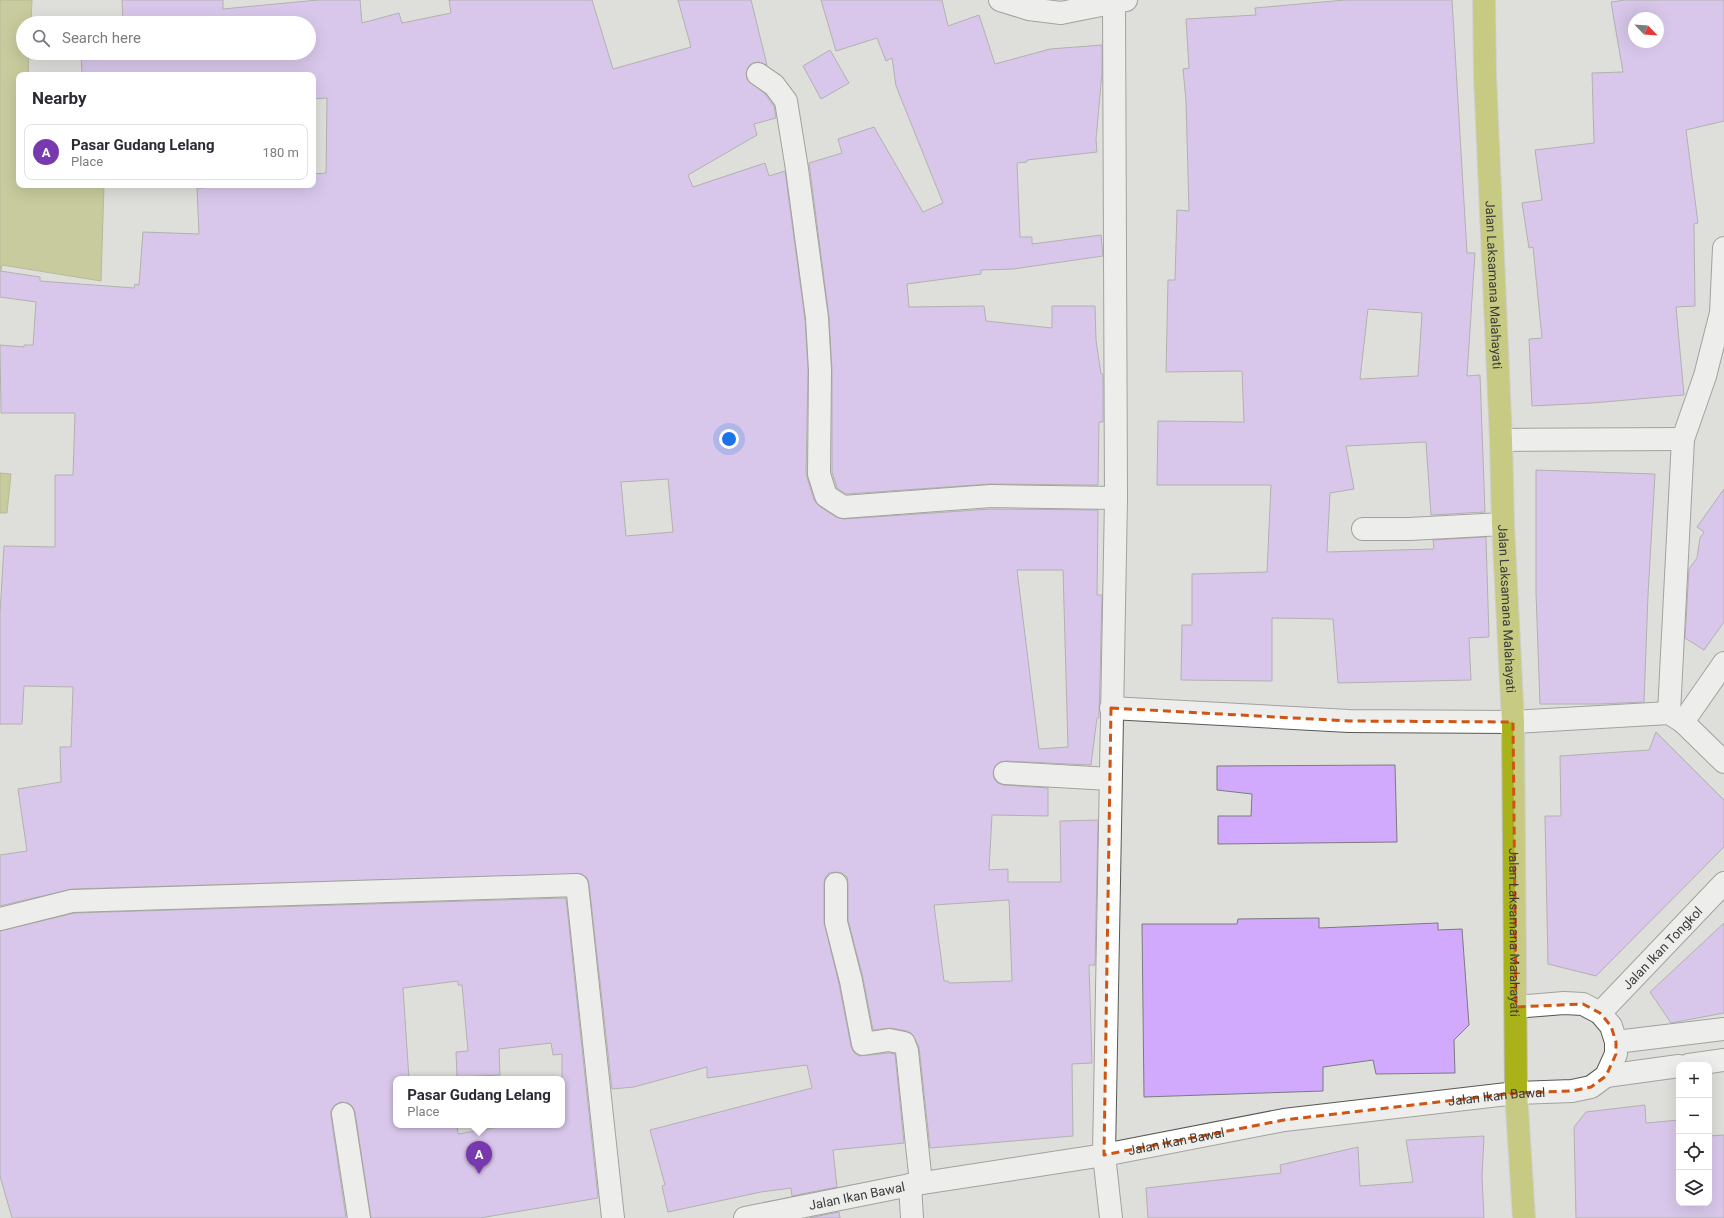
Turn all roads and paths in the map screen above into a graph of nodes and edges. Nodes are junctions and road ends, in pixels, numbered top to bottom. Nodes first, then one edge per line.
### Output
1 (1000, 0) edge
2 (1484, 0) edge
3 (1120, 2) edge
4 (758, 74) dead end
5 (1724, 248) edge
6 (1723, 314) edge
7 (1683, 439) junction
8 (1502, 440) junction
9 (1116, 498) junction
10 (1503, 524) junction
11 (1363, 529) dead end
12 (1724, 663) edge
13 (1111, 708) junction
14 (1676, 717) junction
15 (1513, 722) junction
16 (1724, 762) edge
17 (1005, 773) dead end
18 (1110, 779) junction
19 (1724, 883) edge
20 (836, 884) dead end
21 (0, 919) edge
22 (1516, 1007) junction
23 (1600, 1013) junction
24 (1724, 1029) edge
25 (1616, 1042) junction
26 (1724, 1060) edge
27 (1710, 1062) edge
28 (1676, 1066) edge
29 (1606, 1076) junction
30 (1516, 1093) junction
31 (343, 1114) dead end
32 (1104, 1155) junction
33 (915, 1184) junction
34 (359, 1218) edge
35 (613, 1218) edge
36 (745, 1218) edge
37 (912, 1218) edge
38 (1111, 1218) edge
39 (1524, 1218) edge

1 - 3 street
2 - 8 highway, Jalan Laksamana Malahayati
3 - 9 street
4 - 9 street
5 - 6 street
6 - 7 street
7 - 8 street
7 - 14 street
8 - 10 highway, Jalan Laksamana Malahayati
9 - 13 street
10 - 11 street
10 - 15 highway, Jalan Laksamana Malahayati
12 - 14 street
13 - 15 street
13 - 18 street
14 - 15 street
14 - 16 street
15 - 22 highway, Jalan Laksamana Malahayati
17 - 18 street
18 - 32 street
19 - 23 street, Jalan Ikan Tongkol
20 - 33 street
21 - 35 street
22 - 23 street
22 - 30 highway, Jalan Laksamana Malahayati
23 - 25 street
24 - 25 street
25 - 29 street
26 - 27 street
28 - 29 street, Jalan Ikan Bawal
29 - 30 street, Jalan Ikan Bawal
30 - 32 street, Jalan Ikan Bawal
30 - 39 highway, Jalan Laksamana Malahayati
31 - 34 street
32 - 33 street, Jalan Ikan Bawal
32 - 38 street
33 - 36 street, Jalan Ikan Bawal
33 - 37 street

